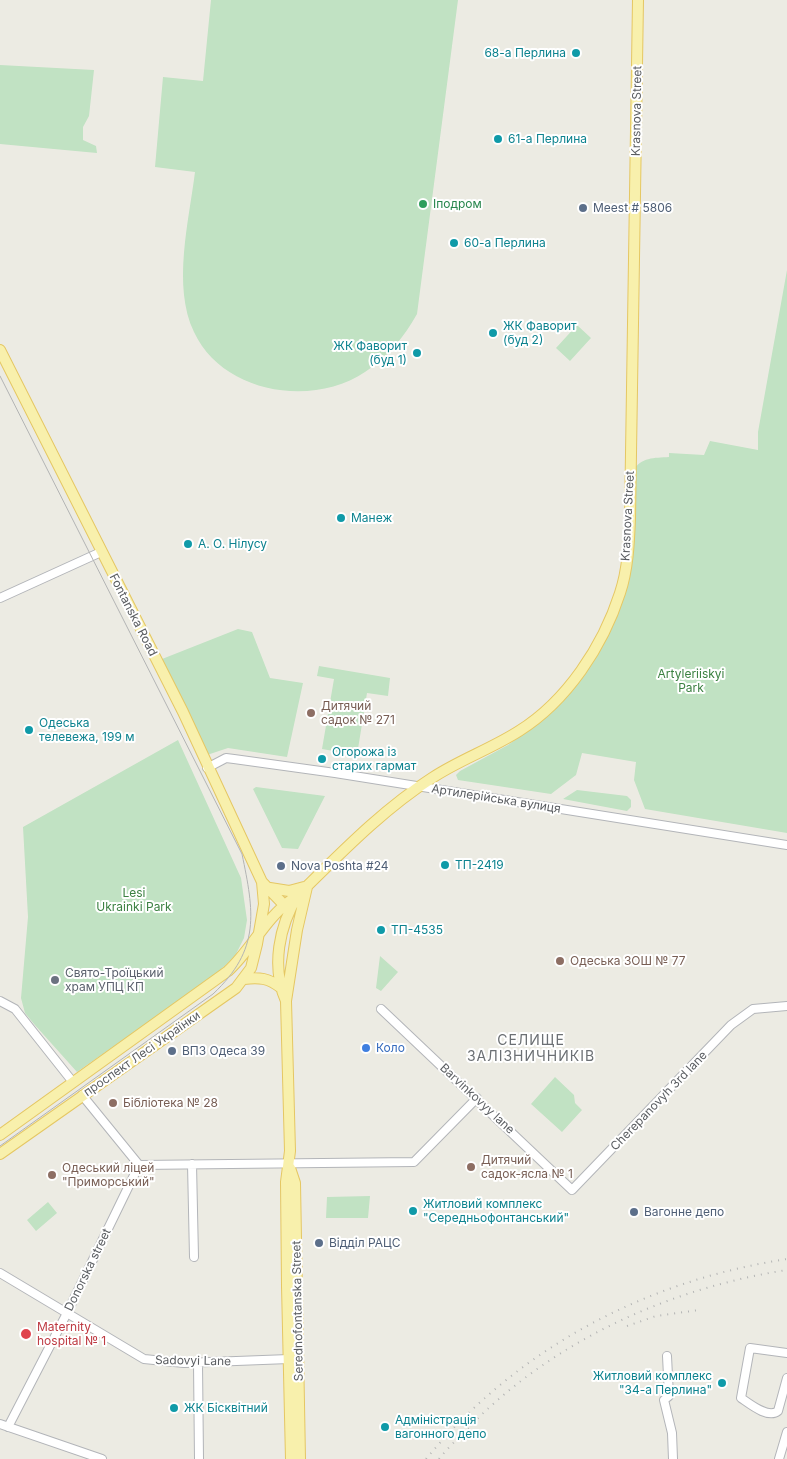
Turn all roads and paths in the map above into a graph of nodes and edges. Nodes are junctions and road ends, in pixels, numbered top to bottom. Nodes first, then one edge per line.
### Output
1 (638, 0) edge
2 (0, 350) edge
3 (101, 552) junction
4 (0, 598) edge
5 (207, 768) junction
6 (419, 787) junction
7 (787, 845) edge
8 (264, 884) junction
9 (308, 886) junction
10 (287, 907) junction
11 (297, 930) junction
12 (259, 936) junction
13 (229, 970) junction
14 (244, 979) junction
15 (281, 988) junction
16 (0, 1001) edge
17 (286, 1001) junction
18 (787, 1006) edge
19 (381, 1009) dead end
20 (72, 1081) junction
21 (82, 1096) junction
22 (477, 1098) junction
23 (0, 1135) edge
24 (0, 1154) edge
25 (192, 1164) junction
26 (288, 1165) junction
27 (138, 1166) junction
28 (572, 1190) joint
29 (194, 1257) dead end
30 (0, 1273) edge
31 (67, 1313) junction
32 (787, 1353) edge
33 (667, 1356) dead end
34 (289, 1359) junction
35 (198, 1363) junction
36 (787, 1378) edge
37 (4, 1426) edge
38 (787, 1432) edge
39 (102, 1459) edge
40 (198, 1459) edge
41 (291, 1459) edge
42 (300, 1459) edge
43 (673, 1459) edge
44 (779, 1459) edge

1 - 6 main road, Krasnova Street
2 - 3 main road, Fontanska Road
3 - 4 street
3 - 5 main road, Fontanska Road
5 - 6 street, Артилерійська вулиця
5 - 8 main road, Fontanska Road
6 - 7 street, Артилерійська вулиця
6 - 9 main road, Krasnova Street
8 - 9 main road
8 - 10 main road
8 - 12 main road, проспект Лесі Українки
9 - 10 main road, проспект Лесі Українки
9 - 11 main road, Serednofontanska Street
10 - 11 main road
10 - 12 main road, проспект Лесі Українки
10 - 15 main road, Serednofontanska Street
11 - 17 main road, Serednofontanska Street
12 - 13 main road, проспект Лесі Українки
12 - 14 main road, проспект Лесі Українки
13 - 14 main road
13 - 20 main road, проспект Лесі Українки
14 - 15 main road
14 - 21 main road, проспект Лесі Українки
15 - 17 main road, Serednofontanska Street
16 - 20 street
17 - 26 main road, Serednofontanska Street
18 - 28 street, Cherepanovyh 3rd lane
19 - 22 street, Barvinkovyy lane
20 - 23 main road, проспект Лесі Українки
21 - 24 main road, проспект Лесі Українки
21 - 27 street
22 - 26 street
22 - 28 street, Barvinkovyy lane
25 - 26 street
25 - 27 street
25 - 29 street
26 - 34 main road, Serednofontanska Street
26 - 42 main road, Serednofontanska Street
27 - 31 street, Donorska street
30 - 31 street, Sadovyi Lane
31 - 35 street, Sadovyi Lane
31 - 37 street, Donorska street
32 - 36 street
33 - 43 street
34 - 35 street, Sadovyi Lane
34 - 41 main road, Serednofontanska Street
35 - 40 street
37 - 39 street
38 - 44 street

